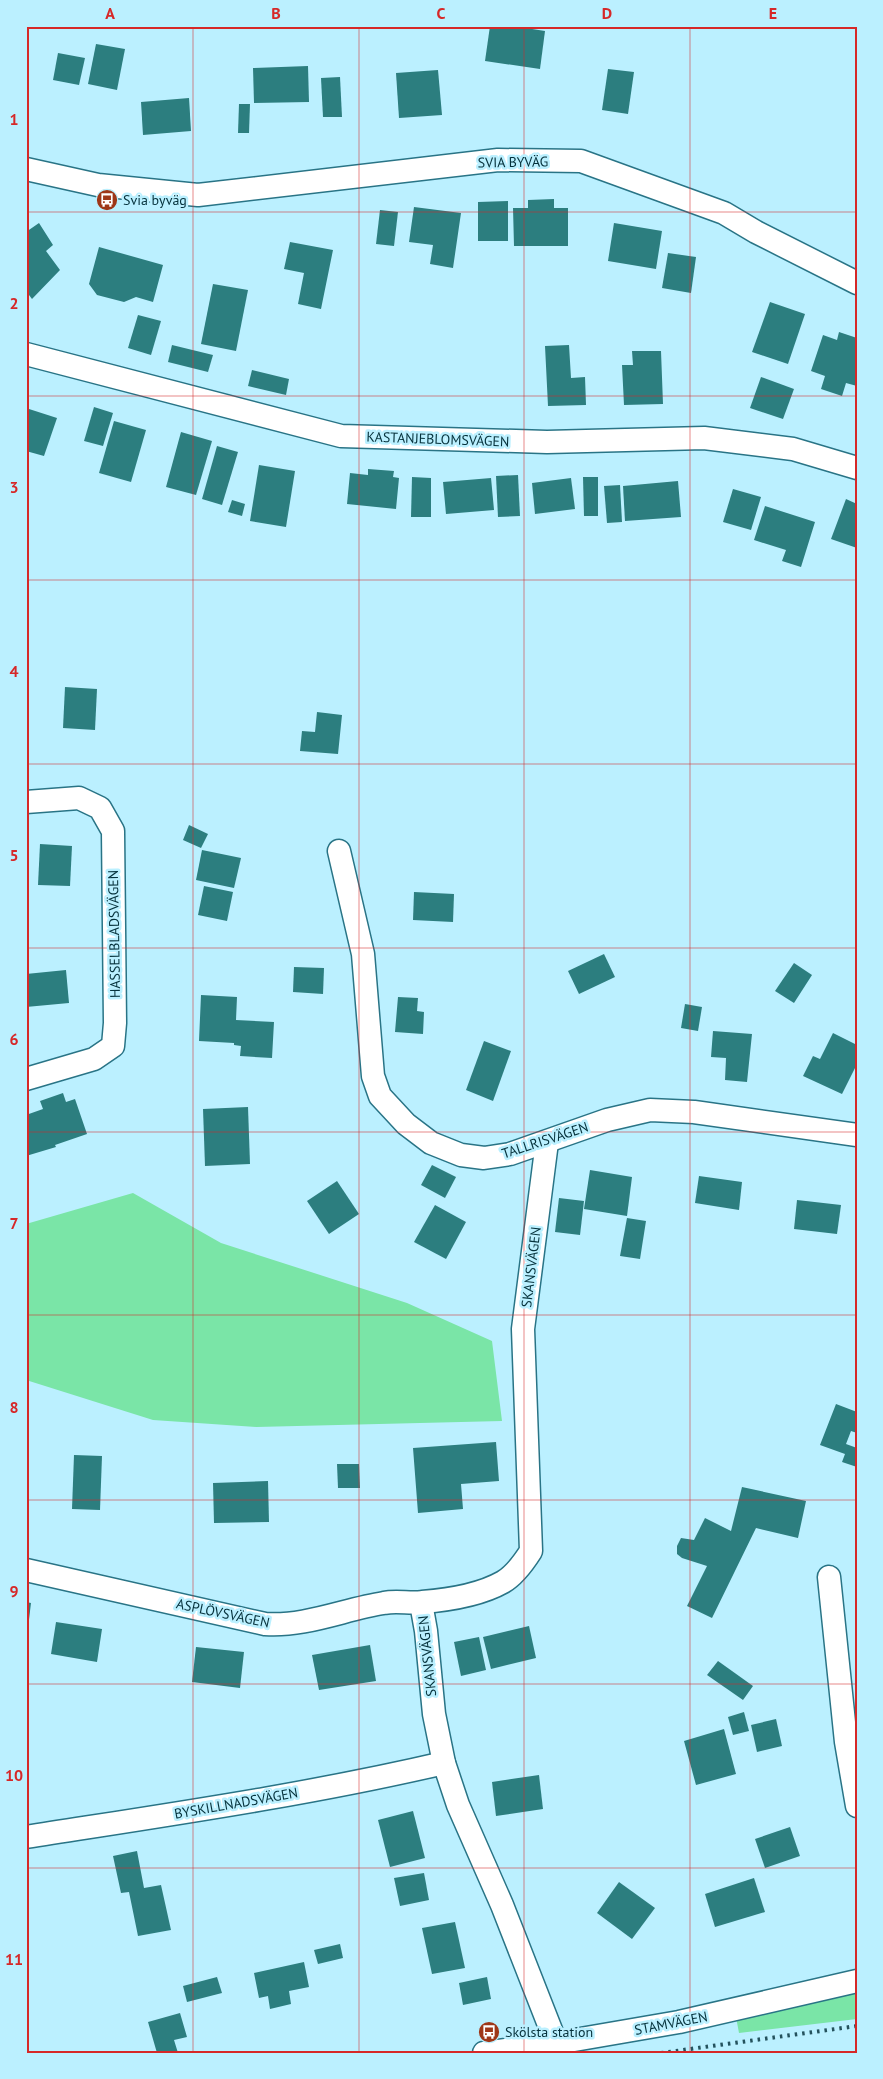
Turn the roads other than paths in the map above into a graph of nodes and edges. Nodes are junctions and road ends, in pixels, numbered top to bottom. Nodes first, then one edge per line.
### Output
1 (26, 169) edge
2 (857, 283) edge
3 (26, 354) edge
4 (857, 468) edge
5 (26, 802) edge
6 (339, 851) dead end
7 (26, 1079) edge
8 (857, 1135) edge
9 (547, 1142) junction
10 (26, 1570) edge
11 (829, 1578) dead end
12 (421, 1603) junction
13 (444, 1764) junction
14 (857, 1806) edge
15 (26, 1837) edge
16 (857, 1981) edge
17 (558, 2048) edge
18 (484, 2053) edge

1 - 2 street, SVIA BYVÄG
3 - 4 street, KASTANJEBLOMSVÄGEN
5 - 7 street, HASSELBLADSVÄGEN
6 - 9 street, TALLRISVÄGEN
8 - 9 street, TALLRISVÄGEN
9 - 12 street, SKANSVÄGEN
10 - 12 street, ASPLÖVSVÄGEN
11 - 14 street
12 - 13 street, SKANSVÄGEN
13 - 15 street, BYSKILLNADSVÄGEN
13 - 17 street, SKANSVÄGEN
16 - 17 street, STAMVÄGEN
17 - 18 street, STAMVÄGEN

